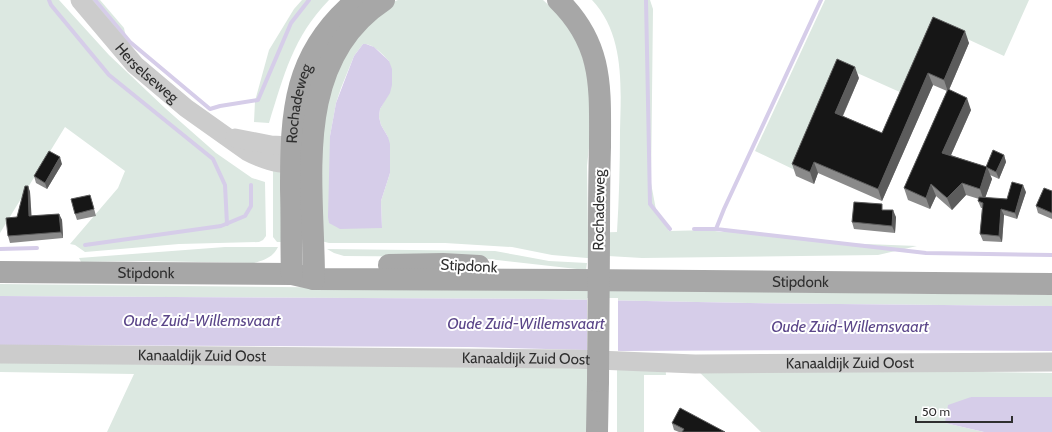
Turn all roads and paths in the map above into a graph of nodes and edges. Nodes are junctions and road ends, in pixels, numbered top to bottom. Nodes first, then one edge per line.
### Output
1 (80, 0) edge
2 (357, 0) edge
3 (384, 0) edge
4 (558, 0) edge
5 (291, 155) junction
6 (312, 155) junction
7 (0, 272) edge
8 (314, 272) junction
9 (292, 274) junction
10 (1052, 284) edge
11 (0, 354) edge
12 (1052, 362) edge
13 (597, 432) edge

1 - 5 street, Herselseweg
2 - 5 main road, Rochadeweg
3 - 6 main road, Rochadeweg
4 - 13 main road, Rochadeweg, bridge
5 - 6 street, Herselseweg
5 - 9 main road, Rochadeweg
6 - 8 main road, Rochadeweg
7 - 9 main road, Stipdonk
8 - 9 main road, Stipdonk
8 - 10 main road, Stipdonk
11 - 12 street, Kanaaldijk Zuid Oost

